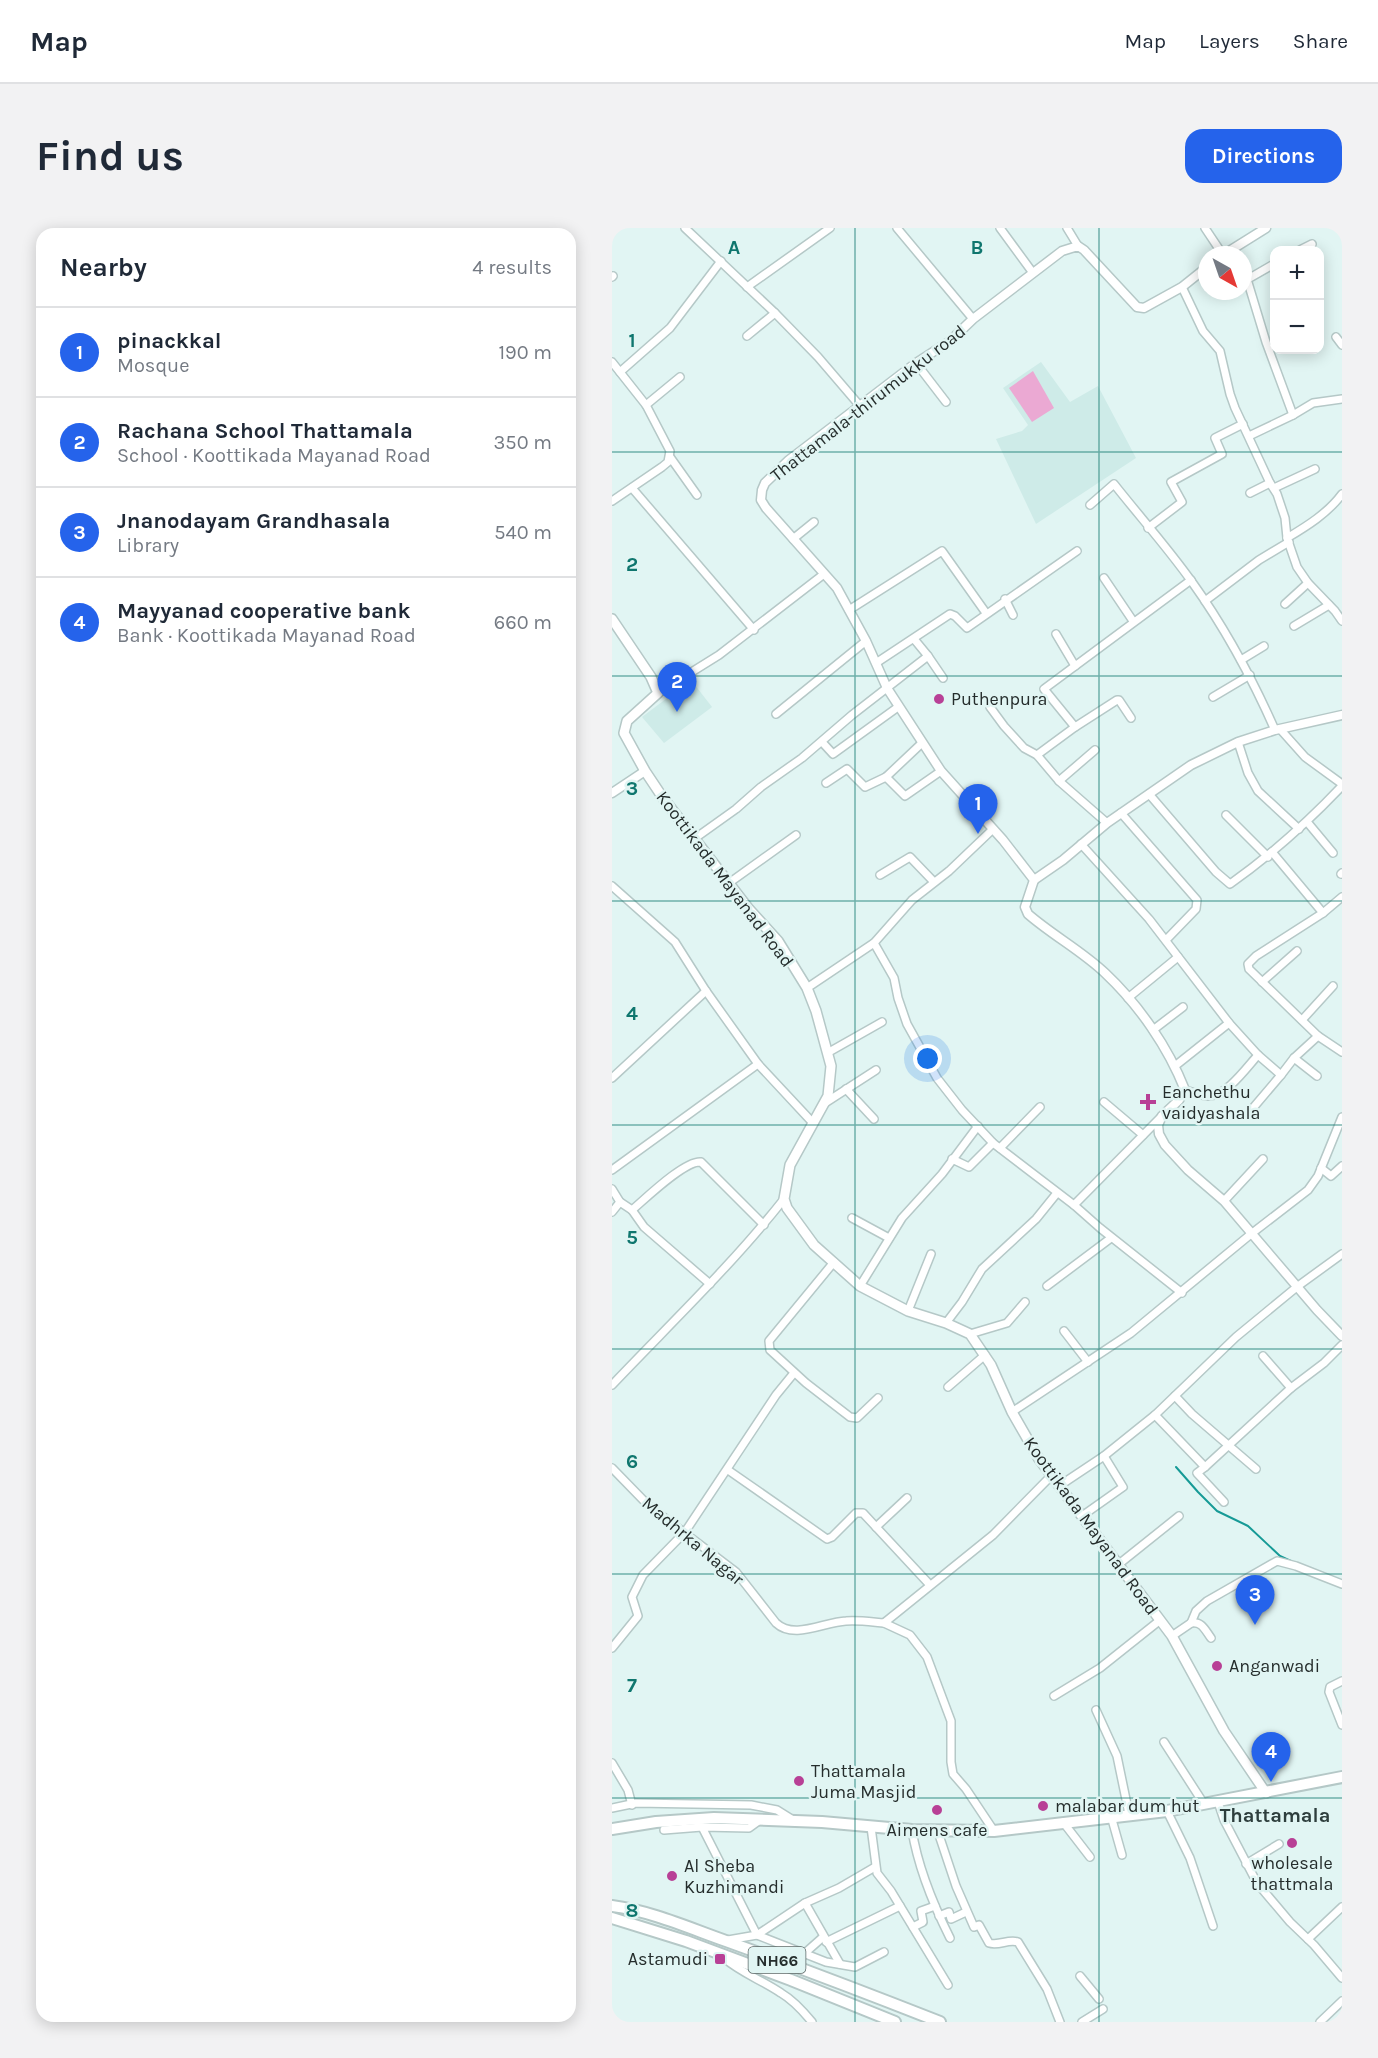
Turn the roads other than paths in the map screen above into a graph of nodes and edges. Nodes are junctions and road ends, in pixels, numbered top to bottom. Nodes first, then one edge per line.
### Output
1 (685, 228) edge
2 (830, 228) edge
3 (897, 228) edge
4 (1000, 228) edge
5 (1066, 228) edge
6 (1206, 228) edge
7 (1266, 228) edge
8 (1312, 244) dead end
9 (1077, 246) junction
10 (1217, 246) edge
11 (1235, 246) edge
12 (1308, 246) edge
13 (721, 261) junction
14 (1270, 267) edge
15 (1033, 273) junction
16 (1198, 274) edge
17 (1252, 277) edge
18 (747, 287) junction
19 (1182, 287) junction
20 (1252, 293) edge
21 (775, 313) junction
22 (973, 319) junction
23 (747, 336) dead end
24 (1336, 337) dead end
25 (1270, 340) edge
26 (1266, 342) junction
27 (1342, 345) edge
28 (612, 362) edge
29 (916, 363) junction
30 (620, 372) junction
31 (680, 377) dead end
32 (1342, 399) edge
33 (946, 402) dead end
34 (646, 405) junction
35 (860, 406) junction
36 (1293, 415) junction
37 (1243, 424) junction
38 (1249, 436) junction
39 (670, 457) junction
40 (1315, 469) dead end
41 (1272, 485) junction
42 (632, 488) junction
43 (1250, 493) dead end
44 (1342, 494) edge
45 (697, 495) dead end
46 (612, 501) edge
47 (1090, 505) dead end
48 (814, 522) dead end
49 (1148, 528) junction
50 (793, 539) junction
51 (1288, 540) junction
52 (1077, 551) dead end
53 (824, 574) junction
54 (1104, 578) dead end
55 (1191, 580) junction
56 (1308, 583) junction
57 (1005, 599) junction
58 (1205, 601) junction
59 (1285, 604) dead end
60 (1329, 605) junction
61 (849, 610) junction
62 (986, 614) junction
63 (1013, 615) dead end
64 (1342, 618) edge
65 (612, 619) edge
66 (1133, 621) junction
67 (1294, 626) dead end
68 (754, 630) junction
69 (1056, 634) dead end
70 (914, 639) junction
71 (866, 641) junction
72 (1264, 646) dead end
73 (928, 656) junction
74 (1241, 660) junction
75 (876, 663) junction
76 (1075, 666) junction
77 (1250, 675) junction
78 (943, 678) dead end
79 (887, 688) junction
80 (658, 693) junction
81 (1213, 697) dead end
82 (990, 706) dead end
83 (898, 707) junction
84 (776, 714) dead end
85 (1342, 715) edge
86 (1131, 718) dead end
87 (1075, 728) junction
88 (1277, 730) junction
89 (822, 742) junction
90 (922, 742) junction
91 (1238, 742) junction
92 (1095, 750) dead end
93 (1037, 755) junction
94 (645, 771) junction
95 (941, 771) junction
96 (886, 777) junction
97 (1059, 781) junction
98 (826, 783) dead end
99 (1342, 785) edge
100 (612, 793) edge
101 (1149, 795) junction
102 (1121, 813) junction
103 (1226, 815) dead end
104 (1107, 823) junction
105 (1308, 823) junction
106 (993, 829) junction
107 (1299, 829) junction
108 (796, 835) dead end
109 (694, 838) junction
110 (1081, 844) junction
111 (1333, 853) dead end
112 (1270, 855) junction
113 (880, 874) dead end
114 (1034, 880) junction
115 (934, 882) junction
116 (729, 883) junction
117 (612, 886) edge
118 (1340, 902) edge
119 (1323, 913) junction
120 (1166, 940) junction
121 (874, 943) junction
122 (1297, 951) dead end
123 (1179, 957) junction
124 (1262, 982) junction
125 (1333, 986) dead end
126 (807, 988) junction
127 (706, 991) junction
128 (1128, 998) junction
129 (1184, 1007) dead end
130 (1302, 1020) junction
131 (882, 1022) dead end
132 (1230, 1023) junction
133 (1153, 1030) junction
134 (1318, 1036) junction
135 (829, 1052) junction
136 (1342, 1052) edge
137 (1258, 1055) junction
138 (1294, 1058) junction
139 (758, 1064) junction
140 (1175, 1066) junction
141 (876, 1070) dead end
142 (1281, 1075) junction
143 (1317, 1076) dead end
144 (612, 1078) edge
145 (846, 1089) junction
146 (1185, 1090) junction
147 (1104, 1102) dead end
148 (823, 1105) junction
149 (1040, 1107) dead end
150 (1253, 1108) dead end
151 (1162, 1116) junction
152 (1342, 1117) edge
153 (874, 1119) dead end
154 (813, 1123) junction
155 (978, 1126) junction
156 (1143, 1134) junction
157 (993, 1143) junction
158 (1000, 1149) junction
159 (952, 1159) junction
160 (1263, 1159) dead end
161 (1342, 1166) edge
162 (1321, 1168) junction
163 (612, 1170) edge
164 (612, 1189) edge
165 (1057, 1193) junction
166 (784, 1199) junction
167 (1224, 1201) junction
168 (620, 1202) junction
169 (1074, 1205) junction
170 (632, 1210) junction
171 (612, 1212) edge
172 (852, 1218) dead end
173 (764, 1225) junction
174 (1251, 1234) junction
175 (889, 1238) junction
176 (1111, 1238) junction
177 (931, 1254) dead end
178 (1342, 1254) edge
179 (834, 1262) junction
180 (710, 1284) junction
181 (860, 1286) junction
182 (1047, 1286) dead end
183 (1298, 1287) junction
184 (1182, 1293) junction
185 (1025, 1302) dead end
186 (908, 1311) junction
187 (946, 1323) junction
188 (1064, 1330) dead end
189 (970, 1334) junction
190 (1342, 1336) edge
191 (1342, 1345) edge
192 (985, 1355) junction
193 (1263, 1356) dead end
194 (1088, 1362) junction
195 (795, 1373) junction
196 (612, 1385) edge
197 (948, 1388) dead end
198 (1291, 1388) junction
199 (1175, 1396) junction
200 (878, 1398) dead end
201 (1012, 1412) junction
202 (1155, 1415) junction
203 (1228, 1445) junction
204 (1104, 1456) junction
205 (1204, 1467) junction
206 (612, 1468) edge
207 (1256, 1468) dead end
208 (728, 1470) junction
209 (1052, 1475) junction
210 (1059, 1486) junction
211 (907, 1498) dead end
212 (1224, 1502) dead end
213 (1082, 1516) junction
214 (1179, 1516) dead end
215 (876, 1527) junction
216 (685, 1532) junction
217 (1119, 1564) junction
218 (1342, 1584) edge
219 (930, 1585) junction
220 (1159, 1621) junction
221 (884, 1623) junction
222 (1191, 1623) junction
223 (1172, 1636) junction
224 (1211, 1638) dead end
225 (612, 1648) edge
226 (1342, 1681) edge
227 (1054, 1696) dead end
228 (1096, 1710) dead end
229 (1342, 1725) edge
230 (1164, 1743) dead end
231 (612, 1764) edge
232 (1342, 1777) edge
233 (1266, 1793) junction
234 (1218, 1802) junction
235 (1204, 1804) junction
236 (632, 1805) junction
237 (612, 1808) edge
238 (1167, 1811) junction
239 (1129, 1814) junction
240 (1111, 1816) junction
241 (760, 1820) junction
242 (795, 1822) junction
243 (1063, 1822) junction
244 (702, 1827) junction
245 (871, 1827) junction
246 (612, 1829) edge
247 (937, 1829) junction
248 (664, 1830) dead end
249 (912, 1830) junction
250 (994, 1831) junction
251 (1279, 1845) dead end
252 (1122, 1856) dead end
253 (1090, 1857) dead end
254 (1245, 1863) junction
255 (875, 1867) junction
256 (805, 1903) junction
257 (612, 1906) edge
258 (900, 1906) junction
259 (935, 1906) junction
260 (1342, 1906) edge
261 (966, 1912) junction
262 (939, 1916) junction
263 (612, 1918) edge
264 (1214, 1926) dead end
265 (913, 1927) junction
266 (757, 1935) junction
267 (950, 1938) dead end
268 (1308, 1939) junction
269 (825, 1940) junction
270 (724, 1941) junction
271 (718, 1952) junction
272 (884, 1952) dead end
273 (805, 1953) junction
274 (840, 1964) junction
275 (1080, 1976) dead end
276 (1342, 1978) edge
277 (948, 1985) dead end
278 (1099, 1999) dead end
279 (1342, 2001) edge
280 (1103, 2009) dead end
281 (812, 2022) edge
282 (895, 2022) edge
283 (940, 2022) edge
284 (1060, 2022) edge
285 (1082, 2022) edge
286 (1320, 2022) edge

1 - 13 street
2 - 18 street
3 - 22 street
4 - 15 street
5 - 9 street
6 - 10 street
7 - 11 street
8 - 12 street
9 - 15 street, Thattamala-thirumukku road
9 - 19 street
13 - 18 street
13 - 30 street
14 - 17 street
15 - 22 street, Thattamala-thirumukku road
16 - 19 street
18 - 21 street
19 - 37 street
20 - 26 street
21 - 23 street
21 - 35 street
22 - 29 street, Thattamala-thirumukku road
24 - 27 street
25 - 26 street
26 - 36 street
28 - 30 street
29 - 33 street
29 - 35 street, Thattamala-thirumukku road
30 - 34 street
31 - 34 street
32 - 36 street
34 - 39 street
35 - 50 street, Thattamala-thirumukku road
36 - 38 street
37 - 38 street
37 - 49 street
38 - 41 street
39 - 42 street
39 - 45 street
40 - 41 street
41 - 43 street
41 - 51 street
42 - 46 street
42 - 68 street
44 - 51 street
47 - 49 street
48 - 50 street
49 - 55 street
50 - 53 street, Thattamala-thirumukku road
51 - 56 street
51 - 58 street
52 - 57 street
53 - 61 street, Thattamala-thirumukku road
53 - 68 street
54 - 66 street
55 - 58 street
55 - 66 street
56 - 59 street
56 - 60 street
57 - 62 street
57 - 63 street
58 - 74 street
60 - 64 street
60 - 67 street
61 - 62 street
61 - 71 street, Thattamala-thirumukku road
62 - 70 street
65 - 80 main road
66 - 76 street
68 - 80 street
69 - 76 street
70 - 73 street
70 - 75 street
71 - 75 street, Thattamala-thirumukku road
71 - 84 street
72 - 74 street
73 - 78 street
73 - 79 street
74 - 77 street
75 - 79 street, Thattamala-thirumukku road
76 - 87 street
77 - 81 street
77 - 88 street
79 - 83 street, Thattamala-thirumukku road
79 - 89 street
80 - 94 main road, Koottikada Mayanad Road
82 - 93 street
83 - 89 street
83 - 90 street, Thattamala-thirumukku road
85 - 88 street
86 - 87 street
87 - 93 street
88 - 91 street
88 - 99 street
89 - 109 street
90 - 95 street, Thattamala-thirumukku road
90 - 96 street
91 - 101 street
91 - 107 street
92 - 97 street
93 - 97 street
94 - 100 street
94 - 109 main road, Koottikada Mayanad Road
95 - 96 street
95 - 106 street, Thattamala-thirumukku road
96 - 98 street
97 - 104 street
99 - 105 street
101 - 102 street
101 - 112 street
102 - 104 street
102 - 120 street
103 - 112 street
104 - 110 street
105 - 107 street
105 - 111 street
106 - 114 street, Thattamala-thirumukku road
106 - 115 street
107 - 112 street
108 - 116 street
109 - 116 main road, Koottikada Mayanad Road
110 - 114 street
110 - 120 street
112 - 119 street
113 - 115 street
114 - 128 street
115 - 121 street
116 - 126 main road, Koottikada Mayanad Road
117 - 127 street
118 - 119 street
119 - 124 street
120 - 123 street
121 - 126 street
121 - 155 street
122 - 124 street
123 - 128 street
123 - 132 street
124 - 130 street
125 - 130 street
126 - 135 main road, Koottikada Mayanad Road
127 - 139 street
127 - 144 street
128 - 133 street
129 - 133 street
130 - 134 street
131 - 135 street
132 - 137 street
132 - 140 street
133 - 140 street
134 - 136 street
134 - 138 street
135 - 148 main road, Koottikada Mayanad Road
137 - 142 street
137 - 146 street
138 - 142 street
138 - 143 street
139 - 154 street
139 - 163 street
140 - 146 street
141 - 145 street
142 - 150 street
145 - 148 street
145 - 153 street
146 - 151 street
147 - 156 street
148 - 154 main road, Koottikada Mayanad Road
149 - 158 street
151 - 156 street
151 - 167 street
152 - 162 street
154 - 166 main road, Koottikada Mayanad Road
155 - 157 street
155 - 159 street
156 - 169 street
157 - 158 street
157 - 159 street
158 - 165 street
159 - 175 street
160 - 167 street
161 - 162 street
162 - 174 street
164 - 168 street
165 - 169 street
165 - 187 street
166 - 173 street
166 - 179 main road, Koottikada Mayanad Road
167 - 174 street
168 - 170 street
168 - 171 street
169 - 176 street
170 - 173 street
170 - 180 street
172 - 175 street
173 - 180 street
174 - 183 street
174 - 184 street
175 - 181 street
176 - 182 street
176 - 184 street
177 - 186 street
178 - 183 street
179 - 181 main road, Koottikada Mayanad Road
179 - 195 street
180 - 196 street
181 - 186 main road, Koottikada Mayanad Road
183 - 190 street
183 - 199 street
184 - 194 street
185 - 189 street
186 - 187 main road, Koottikada Mayanad Road
187 - 189 main road, Koottikada Mayanad Road
188 - 194 street
189 - 192 main road, Koottikada Mayanad Road
191 - 198 street
192 - 197 street
192 - 201 main road, Koottikada Mayanad Road
193 - 198 street
194 - 201 street
195 - 200 street
195 - 208 street
198 - 203 street
199 - 202 street
199 - 203 street
201 - 209 main road, Koottikada Mayanad Road
202 - 204 street
202 - 205 street
203 - 205 street
203 - 207 street
204 - 210 street
204 - 213 street
205 - 212 street
206 - 216 street, Madhrka Nagar
208 - 215 street
208 - 216 street
209 - 210 main road, Koottikada Mayanad Road
209 - 219 street
210 - 213 main road, Koottikada Mayanad Road
211 - 215 street
213 - 217 main road, Koottikada Mayanad Road
214 - 217 street
215 - 219 street
216 - 221 street, Madhrka Nagar
216 - 225 street
217 - 220 main road, Koottikada Mayanad Road
218 - 222 street
219 - 221 street
220 - 223 main road, Koottikada Mayanad Road
220 - 227 street
221 - 250 street
222 - 223 street
222 - 224 street
223 - 233 main road, Koottikada Mayanad Road
226 - 229 street
228 - 239 street
230 - 235 street
231 - 236 street
232 - 233 main road
233 - 234 main road
234 - 235 main road
234 - 254 street
235 - 238 main road
236 - 237 street
236 - 242 street
238 - 239 main road
238 - 264 street
239 - 240 main road
240 - 243 main road
240 - 252 street
241 - 242 main road
241 - 244 street
241 - 246 main road
242 - 245 main road
243 - 250 main road
243 - 253 street
244 - 248 street
244 - 266 street
245 - 249 main road
245 - 255 street
247 - 249 main road
247 - 250 main road
247 - 261 street
249 - 259 street
251 - 254 street
254 - 268 street
255 - 256 street
255 - 258 street
256 - 266 street
256 - 269 street
257 - 270 main road, NH66
258 - 265 street
258 - 269 street
259 - 262 street
259 - 265 street
260 - 268 street
261 - 262 street
261 - 284 street
262 - 267 street
263 - 271 main road, NH66
265 - 277 street
266 - 270 street
266 - 273 street
268 - 276 street
269 - 273 street
269 - 274 street
270 - 283 main road, NH66
271 - 281 street
271 - 282 main road, NH66
272 - 274 street
273 - 274 street
275 - 278 street
279 - 286 street
280 - 285 street

